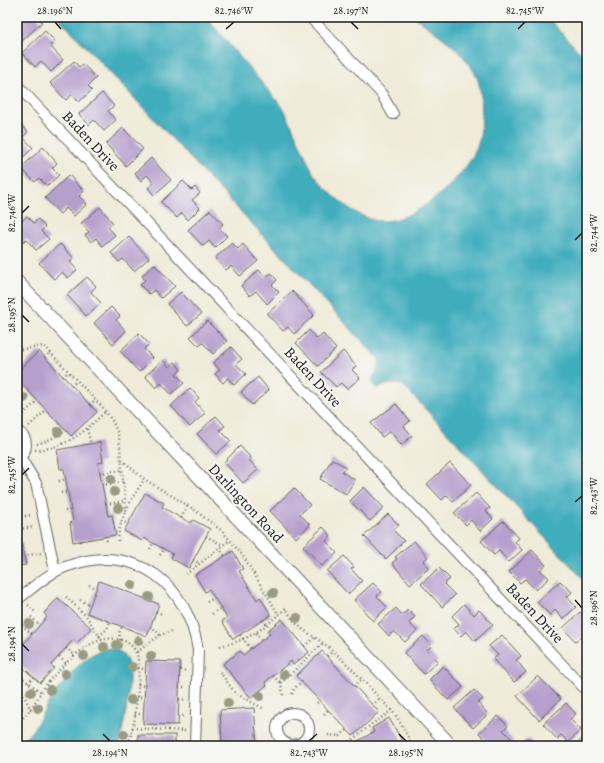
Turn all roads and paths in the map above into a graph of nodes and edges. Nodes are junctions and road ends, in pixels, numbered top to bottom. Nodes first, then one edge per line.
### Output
1 (310, 17) edge
2 (17, 85) edge
3 (393, 114) dead end
4 (17, 282) edge
5 (17, 350) edge
6 (50, 353) junction
7 (45, 358) dead end
8 (68, 372) junction
9 (63, 377) dead end
10 (77, 381) junction
11 (71, 386) dead end
12 (17, 398) edge
13 (37, 400) dead end
14 (95, 400) junction
15 (90, 405) dead end
16 (46, 410) dead end
17 (106, 411) junction
18 (17, 420) edge
19 (87, 429) junction
20 (65, 430) dead end
21 (19, 431) edge
22 (91, 444) dead end
23 (22, 453) edge
24 (122, 460) junction
25 (122, 470) junction
26 (100, 473) dead end
27 (66, 479) dead end
28 (144, 480) junction
29 (59, 481) dead end
30 (124, 482) junction
31 (102, 485) dead end
32 (68, 492) dead end
33 (61, 493) dead end
34 (125, 501) junction
35 (106, 504) dead end
36 (188, 505) junction
37 (71, 510) dead end
38 (65, 511) dead end
39 (126, 511) junction
40 (42, 514) junction
41 (17, 517) edge
42 (180, 518) dead end
43 (121, 521) junction
44 (128, 524) dead end
45 (45, 525) junction
46 (19, 529) dead end
47 (106, 536) dead end
48 (206, 536) dead end
49 (230, 540) junction
50 (80, 541) dead end
51 (118, 541) dead end
52 (107, 542) dead end
53 (153, 543) dead end
54 (81, 545) dead end
55 (223, 545) junction
56 (219, 548) junction
57 (150, 549) dead end
58 (164, 549) dead end
59 (51, 551) junction
60 (160, 555) dead end
61 (24, 556) dead end
62 (225, 556) dead end
63 (193, 560) dead end
64 (199, 563) junction
65 (55, 571) junction
66 (186, 574) dead end
67 (89, 586) dead end
68 (96, 588) dead end
69 (66, 597) dead end
70 (214, 598) dead end
71 (17, 600) edge
72 (80, 600) dead end
73 (207, 602) dead end
74 (90, 605) dead end
75 (221, 608) dead end
76 (156, 612) dead end
77 (163, 614) dead end
78 (212, 614) dead end
79 (279, 615) junction
80 (31, 617) dead end
81 (264, 620) dead end
82 (110, 622) dead end
83 (22, 624) dead end
84 (40, 625) dead end
85 (267, 625) junction
86 (122, 626) dead end
87 (150, 628) dead end
88 (172, 631) dead end
89 (32, 634) dead end
90 (256, 634) junction
91 (160, 635) junction
92 (240, 635) dead end
93 (99, 636) junction
94 (314, 638) junction
95 (244, 639) junction
96 (102, 640) junction
97 (120, 640) junction
98 (262, 640) dead end
99 (323, 643) junction
100 (220, 646) dead end
101 (304, 646) dead end
102 (66, 648) dead end
103 (251, 648) dead end
104 (333, 650) junction
105 (137, 652) junction
106 (75, 656) junction
107 (327, 656) dead end
108 (58, 657) dead end
109 (66, 663) junction
110 (138, 668) junction
111 (145, 669) dead end
112 (180, 670) dead end
113 (188, 671) dead end
114 (220, 672) dead end
115 (17, 674) edge
116 (273, 676) dead end
117 (34, 677) dead end
118 (17, 680) edge
119 (361, 680) junction
120 (302, 681) dead end
121 (28, 683) junction
122 (281, 684) junction
123 (138, 686) junction
124 (145, 686) dead end
125 (354, 686) dead end
126 (179, 687) dead end
127 (188, 687) dead end
128 (587, 690) edge
129 (42, 692) junction
130 (292, 694) dead end
131 (283, 695) dead end
132 (136, 697) junction
133 (144, 698) dead end
134 (380, 698) junction
135 (179, 699) dead end
136 (188, 700) dead end
137 (320, 701) dead end
138 (317, 703) dead end
139 (372, 705) dead end
140 (264, 709) dead end
141 (328, 710) dead end
142 (391, 710) junction
143 (31, 711) junction
144 (135, 714) junction
145 (143, 714) dead end
146 (324, 714) dead end
147 (178, 716) dead end
148 (187, 716) dead end
149 (17, 723) edge
150 (132, 728) junction
151 (347, 730) dead end
152 (186, 731) dead end
153 (328, 735) dead end
154 (138, 743) dead end
155 (175, 743) dead end
156 (129, 745) edge
157 (190, 745) edge
158 (338, 746) edge
159 (412, 746) edge
160 (451, 746) edge

1 - 3 street
2 - 128 street, Baden Drive
4 - 160 street, Darlington Road
5 - 6 path
6 - 7 path
6 - 8 path
8 - 9 path
8 - 10 path
10 - 11 path
10 - 14 path
12 - 18 path
13 - 21 path
14 - 15 path
14 - 17 path
16 - 21 path
17 - 19 path
17 - 24 path
19 - 22 path
19 - 23 path
20 - 23 path
21 - 23 street
23 - 40 street
24 - 25 path
24 - 28 path
25 - 26 path
25 - 30 path
27 - 29 path
28 - 36 path
28 - 39 path
30 - 31 path
30 - 34 path
32 - 33 path
34 - 35 path
34 - 39 path
36 - 42 path
36 - 49 path
37 - 38 path
39 - 43 path
40 - 41 path
40 - 45 street
43 - 44 path
43 - 51 path
45 - 46 path
45 - 59 street
47 - 52 path
48 - 55 path
49 - 55 path
49 - 79 path
50 - 54 path
53 - 57 path
55 - 56 path
56 - 62 path
56 - 64 path
58 - 60 path
59 - 61 path
59 - 65 street
63 - 64 path
64 - 66 path
65 - 71 street
65 - 157 street
67 - 68 path
69 - 93 path
70 - 73 path
72 - 74 path
75 - 78 path
76 - 77 path
79 - 85 path
79 - 94 path
80 - 84 path
81 - 85 path
82 - 93 path
83 - 89 path
85 - 90 path
86 - 97 path
87 - 91 path
88 - 91 path
90 - 95 path
90 - 98 path
91 - 105 path
92 - 95 path
93 - 96 path
94 - 99 path
94 - 101 path
95 - 100 path
95 - 103 path
96 - 97 path
96 - 106 path
97 - 105 path
99 - 104 path
99 - 122 path
102 - 106 path
104 - 107 path
104 - 119 path
105 - 110 path
106 - 109 path
108 - 109 path
109 - 129 path
110 - 111 path
110 - 123 path
112 - 113 path
114 - 140 path
115 - 121 path
116 - 122 path
117 - 121 path
118 - 143 path
119 - 125 path
119 - 134 path
120 - 130 path
121 - 129 path
122 - 131 path
123 - 124 path
123 - 132 path
126 - 127 path
129 - 143 path
132 - 133 path
132 - 144 path
134 - 139 path
134 - 142 path
135 - 136 path
137 - 138 path
141 - 146 path
142 - 158 path
142 - 159 path
143 - 149 path
144 - 145 path
144 - 150 path
147 - 148 path
150 - 152 path
150 - 156 path
151 - 153 path
154 - 156 path
155 - 157 path

